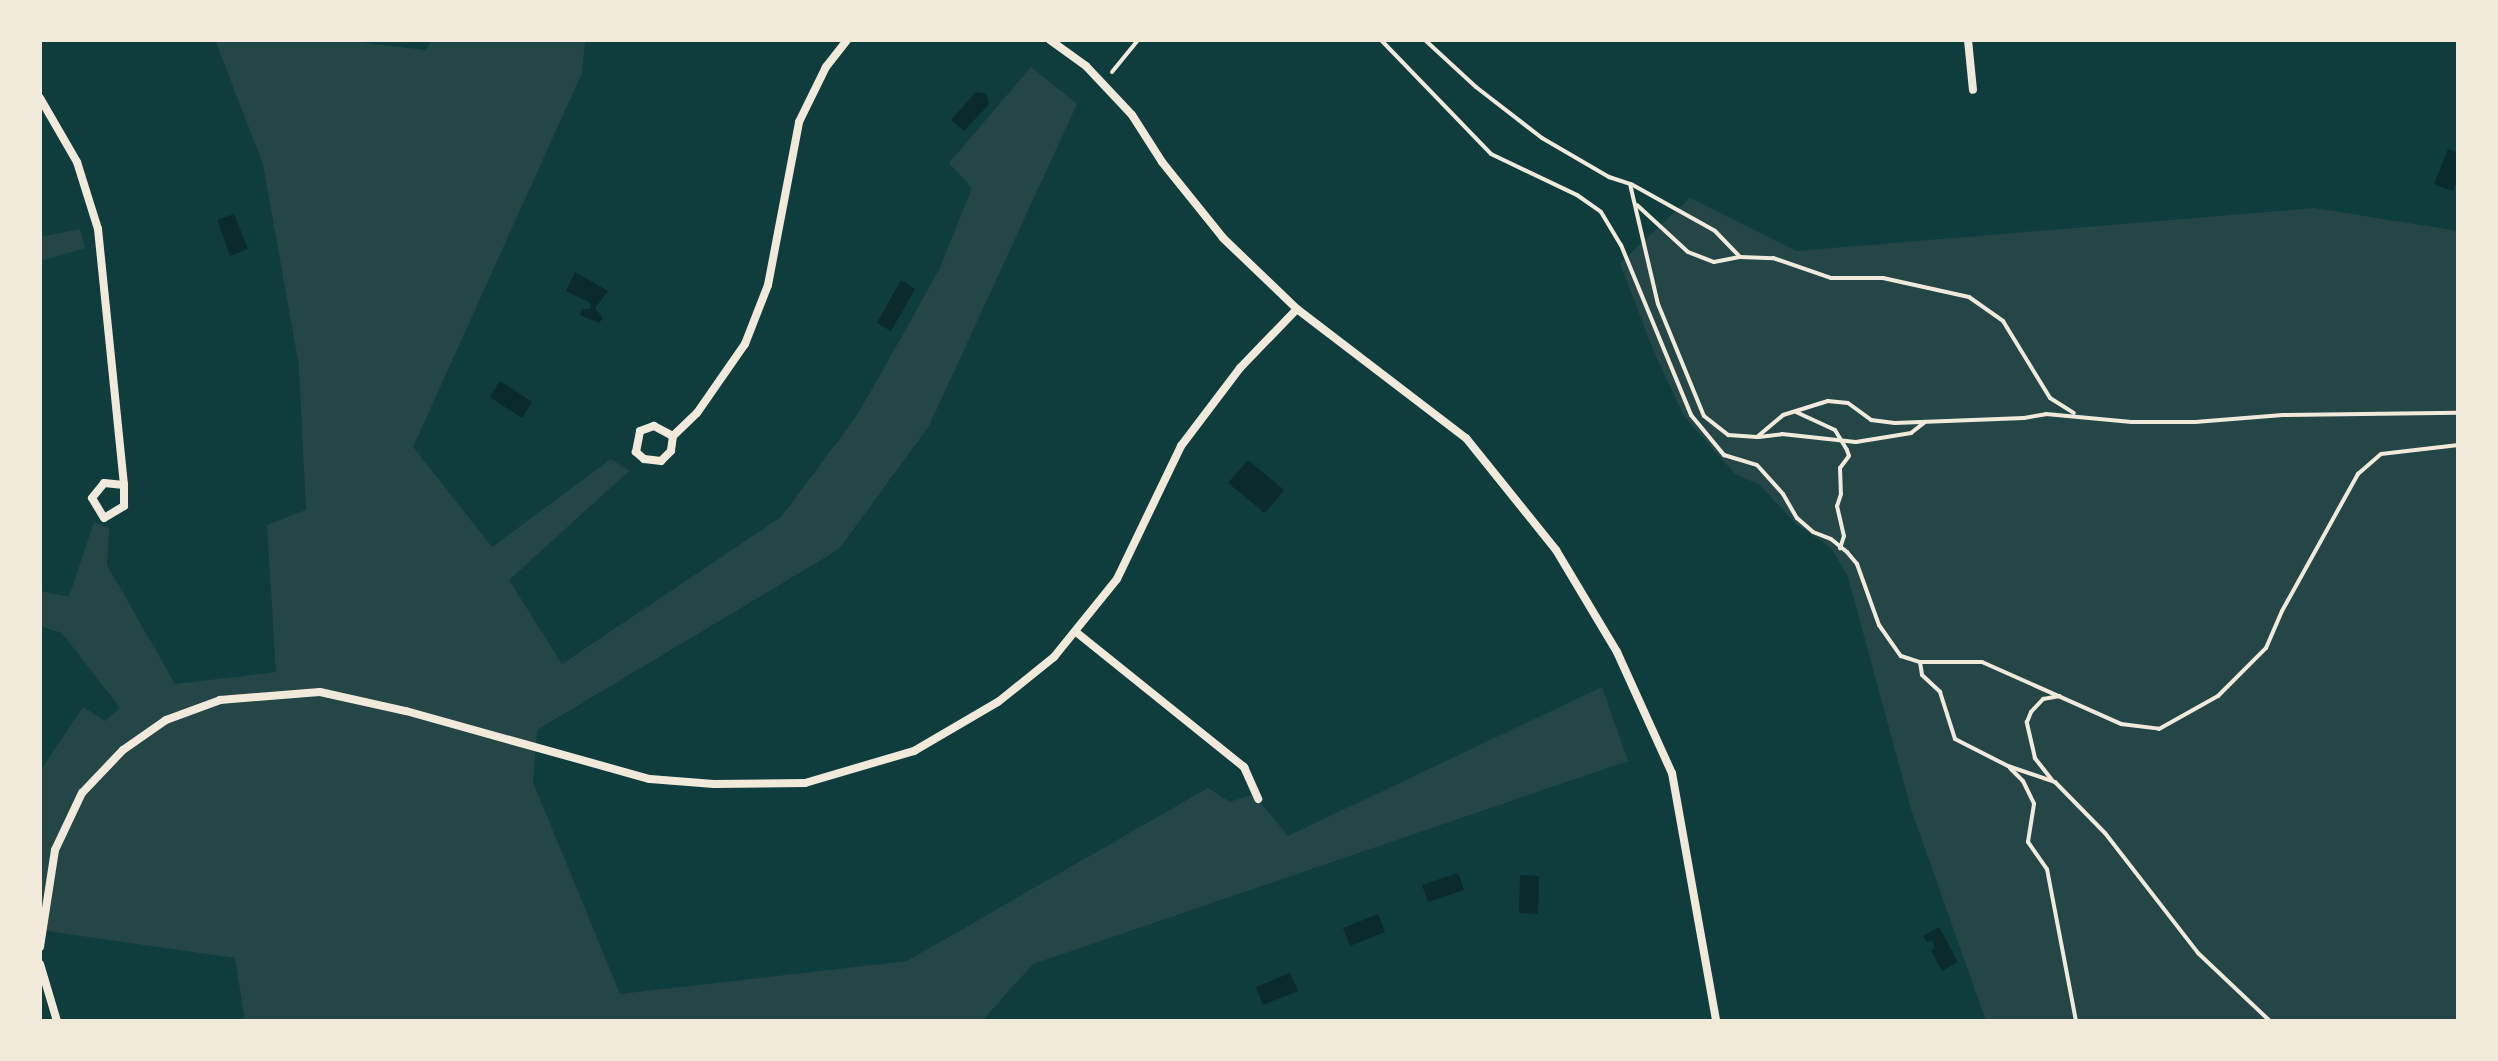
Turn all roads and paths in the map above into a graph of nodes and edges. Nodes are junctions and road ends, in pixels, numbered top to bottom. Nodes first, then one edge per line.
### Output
1 (847, 40) edge
2 (1050, 40) edge
3 (1138, 40) edge
4 (1381, 40) edge
5 (1425, 40) edge
6 (1968, 40) edge
7 (1103, 83) junction
8 (1973, 90) dead end
9 (40, 98) edge
10 (1630, 184) junction
11 (1636, 204) junction
12 (1740, 257) junction
13 (1297, 309) junction
14 (1794, 411) junction
15 (2458, 413) edge
16 (2076, 414) junction
17 (1927, 422) junction
18 (673, 436) junction
19 (1757, 437) junction
20 (1843, 441) junction
21 (2458, 445) edge
22 (124, 485) junction
23 (1840, 549) junction
24 (1076, 632) junction
25 (1920, 662) junction
26 (2062, 696) junction
27 (2008, 766) junction
28 (2055, 782) junction
29 (1258, 799) dead end
30 (40, 947) edge
31 (40, 964) edge
32 (57, 1021) edge
33 (1716, 1021) edge
34 (2076, 1021) edge
35 (2270, 1021) edge

1 - 18 street
2 - 7 street
3 - 7 path
4 - 23 path
5 - 10 path
6 - 8 street
7 - 13 street
9 - 22 street
10 - 11 path
10 - 12 path
11 - 12 path
11 - 19 path
12 - 16 path
13 - 24 street
13 - 33 street
14 - 17 path
14 - 19 path
14 - 20 path
15 - 16 path
16 - 17 path
17 - 20 path
18 - 18 street
19 - 20 path
20 - 23 path
21 - 26 path
22 - 22 street
23 - 25 path
24 - 29 street
24 - 30 street
25 - 26 path
25 - 27 path
26 - 28 path
27 - 28 path
27 - 34 path
28 - 35 path
31 - 32 street

